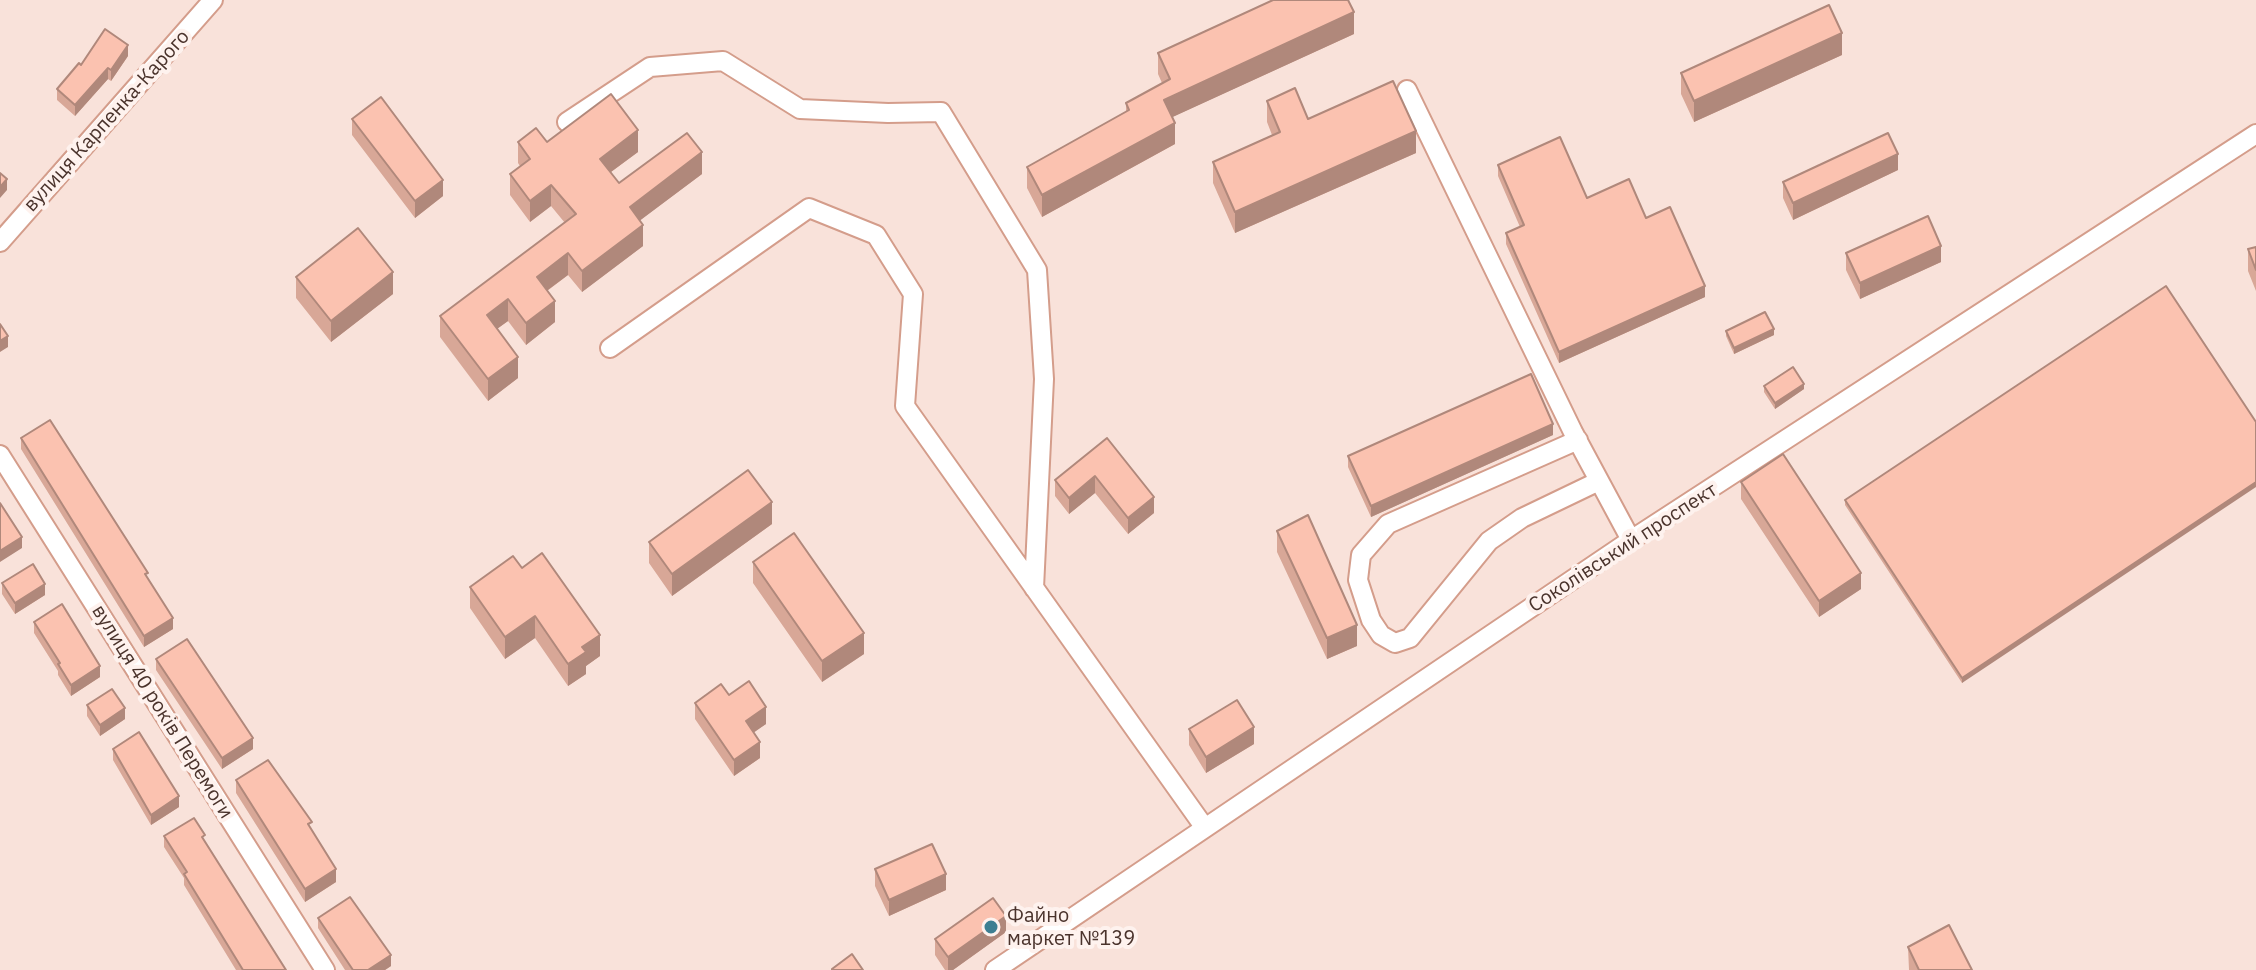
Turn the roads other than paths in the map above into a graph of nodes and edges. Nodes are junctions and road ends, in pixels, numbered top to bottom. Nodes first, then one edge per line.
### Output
1 (213, 0) edge
2 (1407, 90) dead end
3 (567, 122) dead end
4 (2256, 134) edge
5 (0, 242) edge
6 (610, 348) dead end
7 (1578, 440) junction
8 (0, 455) edge
9 (1599, 481) junction
10 (1631, 540) junction
11 (1034, 588) junction
12 (1205, 828) junction
13 (325, 970) edge
14 (995, 970) edge

1 - 5 street, вулиця Карпенка-Карого
2 - 7 street
3 - 11 street
4 - 10 street, Соколівський проспект
6 - 11 street
7 - 9 street
7 - 9 street
8 - 13 street, вулиця 40 років Перемоги
9 - 10 street
10 - 12 street, Соколівський проспект
11 - 12 street
12 - 14 street, Соколівський проспект

